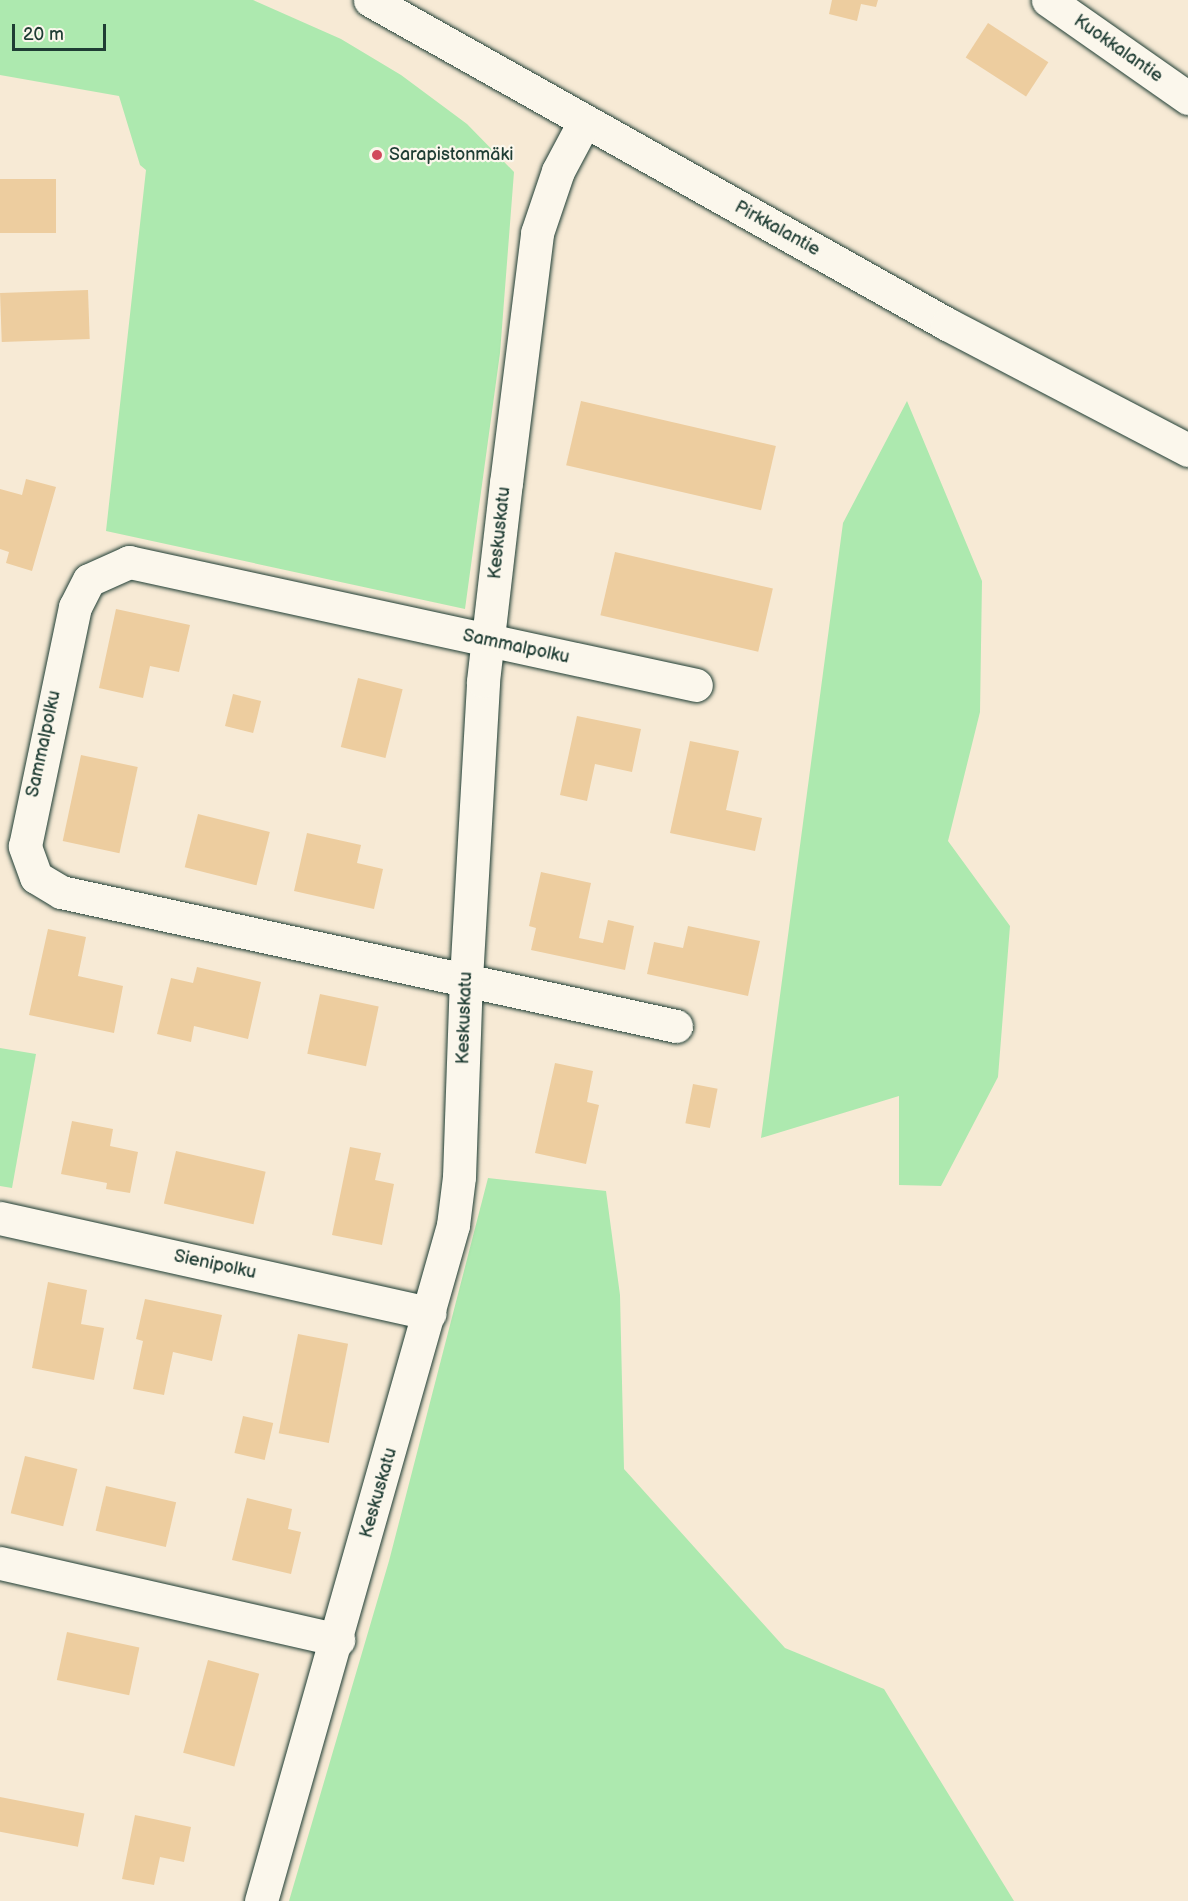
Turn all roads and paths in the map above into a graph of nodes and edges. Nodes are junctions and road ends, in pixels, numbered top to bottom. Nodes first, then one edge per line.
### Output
1 (370, 0) edge
2 (1048, 0) edge
3 (1188, 98) edge
4 (585, 122) junction
5 (1188, 450) edge
6 (488, 641) junction
7 (696, 685) dead end
8 (465, 979) junction
9 (676, 1026) dead end
10 (0, 1218) edge
11 (430, 1313) junction
12 (0, 1563) edge
13 (338, 1640) junction
14 (261, 1901) edge

1 - 4 street, Pirkkalantie
2 - 3 street, Kuokkalantie
4 - 5 street, Pirkkalantie
4 - 6 street, Keskuskatu
6 - 7 street, Sammalpolku
6 - 8 street, Keskuskatu
6 - 8 street, Sammalpolku
8 - 9 street, Sammalpolku
8 - 11 street, Keskuskatu
10 - 11 street, Sienipolku
11 - 13 street, Keskuskatu
12 - 13 street
13 - 14 street, Keskuskatu

